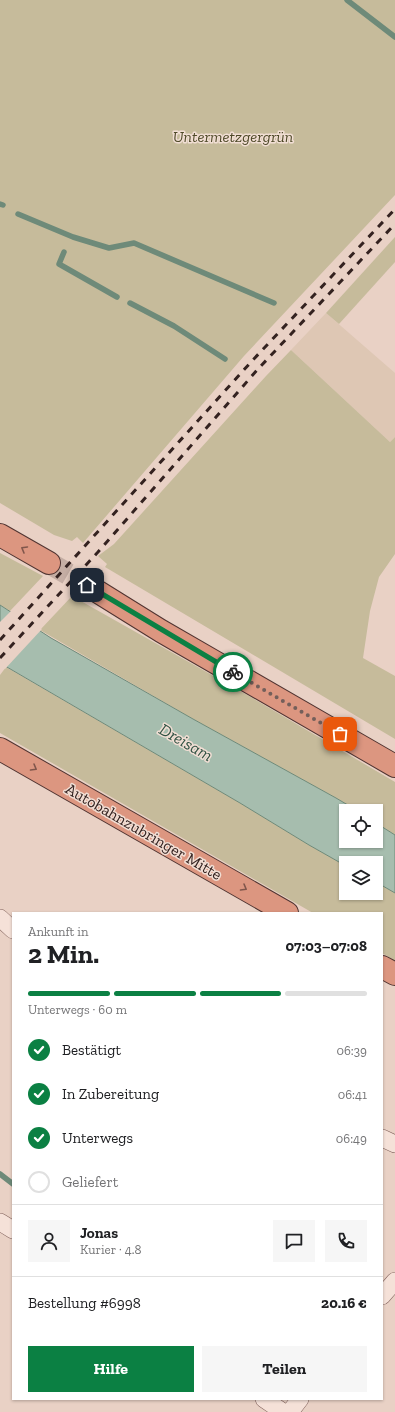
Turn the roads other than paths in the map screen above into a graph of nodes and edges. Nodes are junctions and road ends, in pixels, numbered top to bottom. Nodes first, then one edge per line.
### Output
1 (0, 535) edge
2 (49, 563) tunnel mouth
3 (87, 585) tunnel mouth
4 (0, 749) edge
5 (395, 766) edge
6 (285, 912) edge
7 (0, 918) edge
8 (12, 929) edge
9 (383, 968) edge
10 (395, 974) edge
11 (383, 1138) edge
12 (395, 1144) edge
13 (0, 1222) edge
14 (12, 1229) edge
15 (395, 1281) edge
16 (383, 1295) edge
17 (265, 1400) edge
18 (299, 1400) edge
19 (283, 1412) edge
20 (290, 1412) edge

2 -> 1 highway
3 - 5 highway
4 -> 6 highway, Autobahnzubringer Mitte
7 - 8 street
9 - 10 highway
11 - 12 street
13 - 14 street
15 - 16 street
17 - 19 street
18 - 20 street

